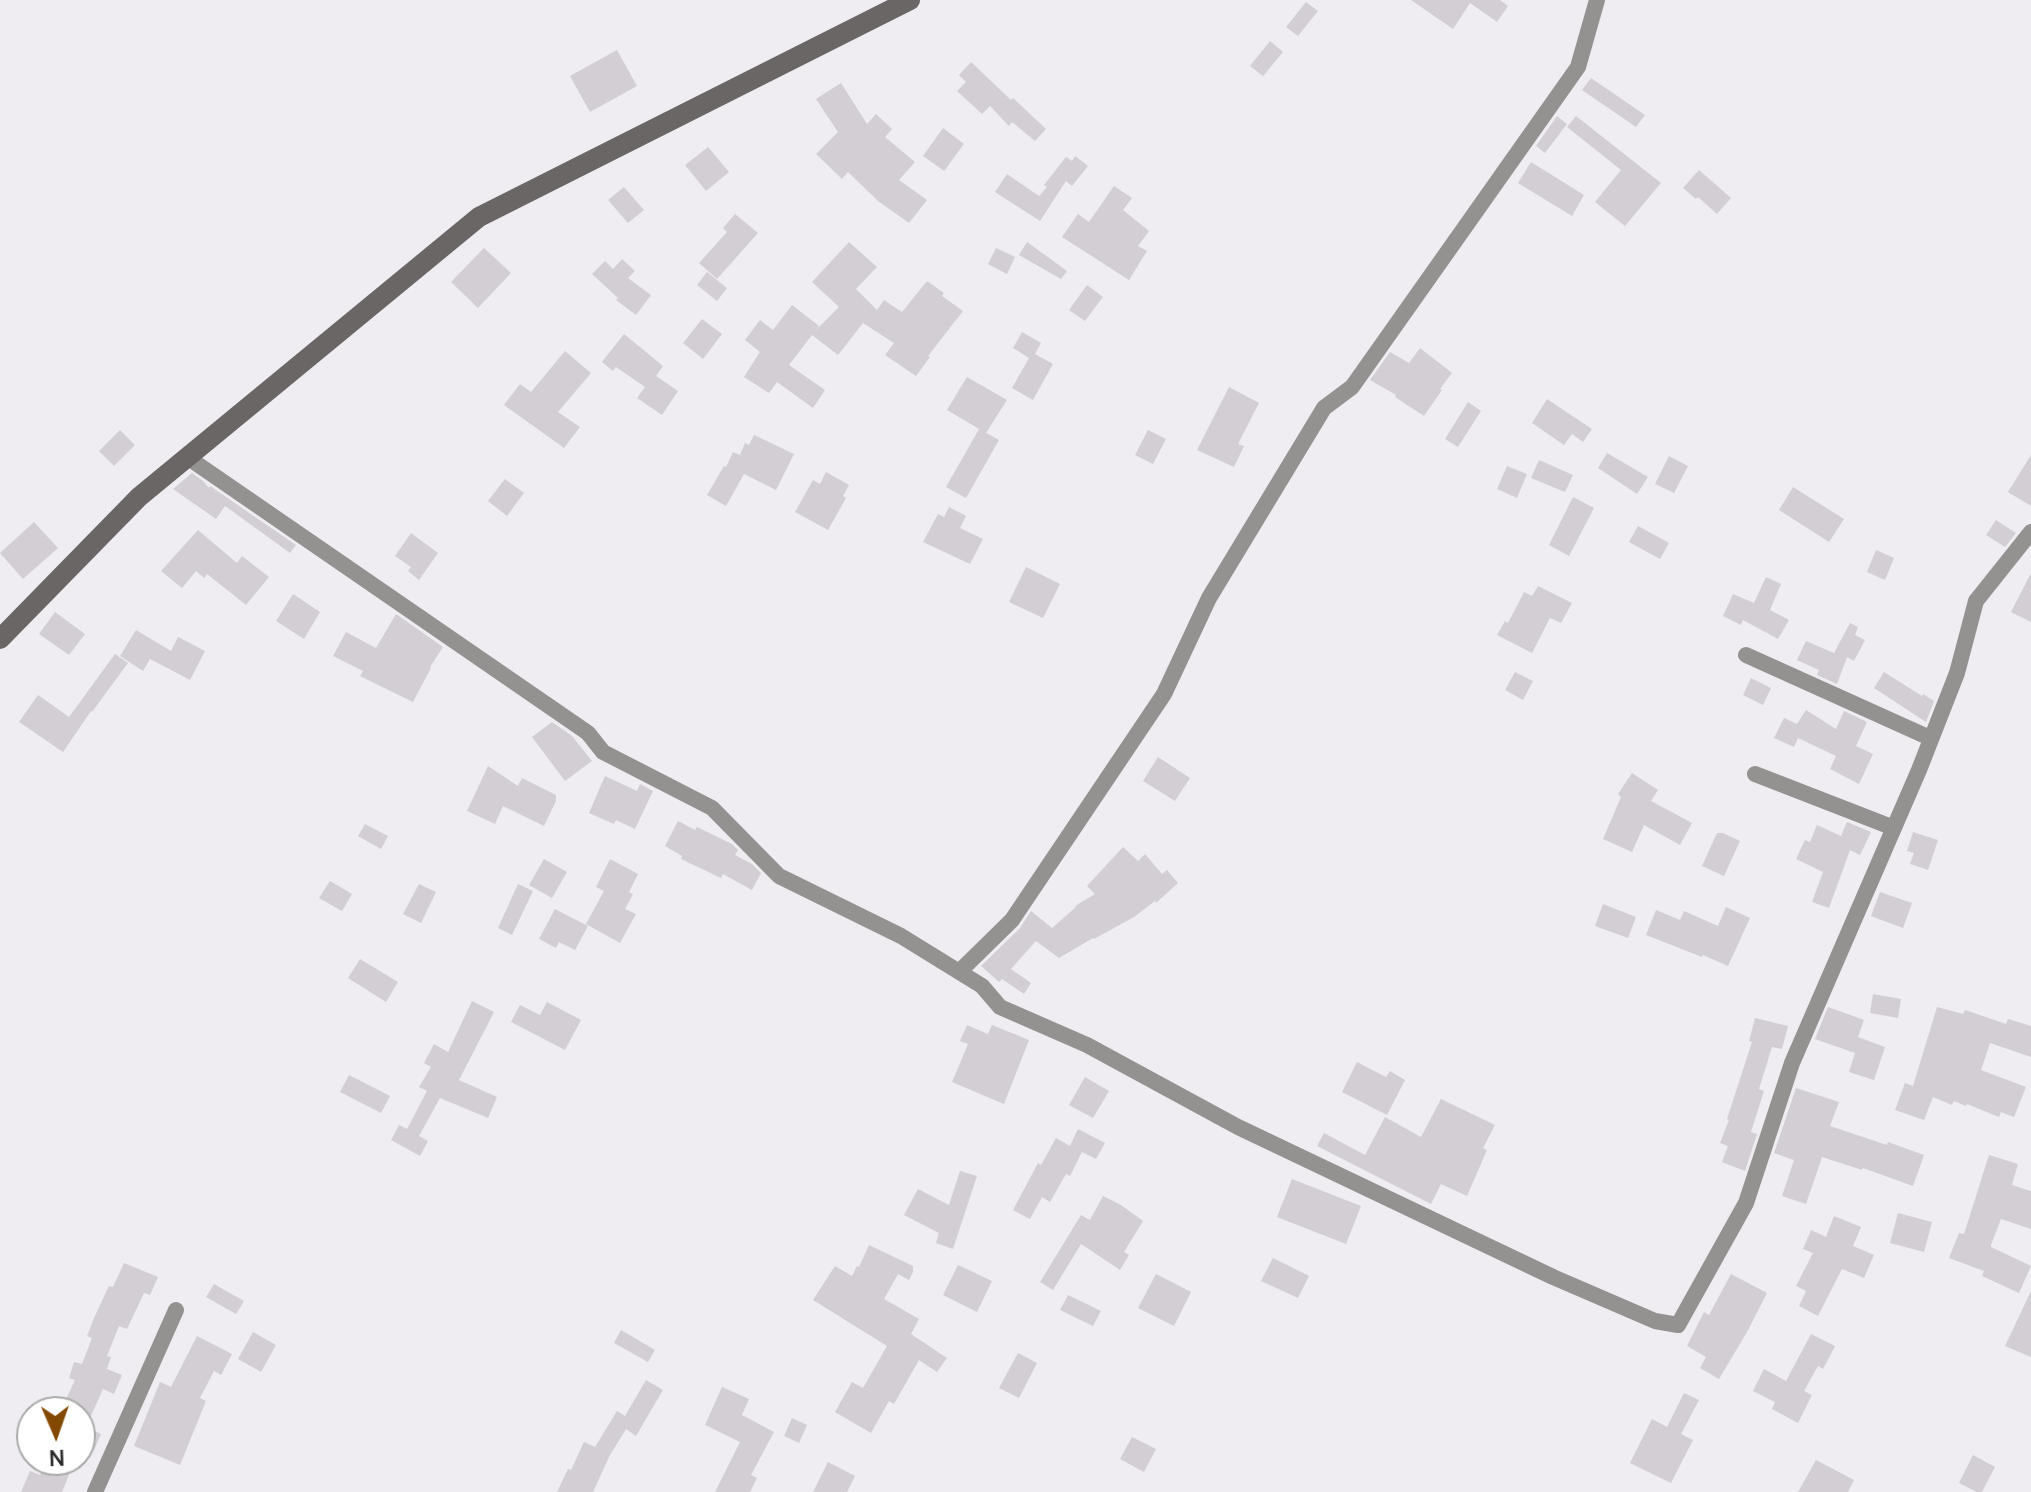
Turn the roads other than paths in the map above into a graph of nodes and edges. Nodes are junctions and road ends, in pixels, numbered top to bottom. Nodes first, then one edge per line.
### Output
1 (910, 0) edge
2 (1597, 0) edge
3 (187, 457) junction
4 (2031, 532) edge
5 (0, 639) edge
6 (1746, 655) dead end
7 (1930, 738) junction
8 (1755, 774) dead end
9 (1894, 828) junction
10 (959, 972) junction
11 (176, 1310) dead end
12 (95, 1492) edge

1 - 3 street
2 - 10 street
3 - 5 street
3 - 10 street
4 - 7 street
6 - 7 street
7 - 9 street
8 - 9 street
9 - 10 street
11 - 12 street

